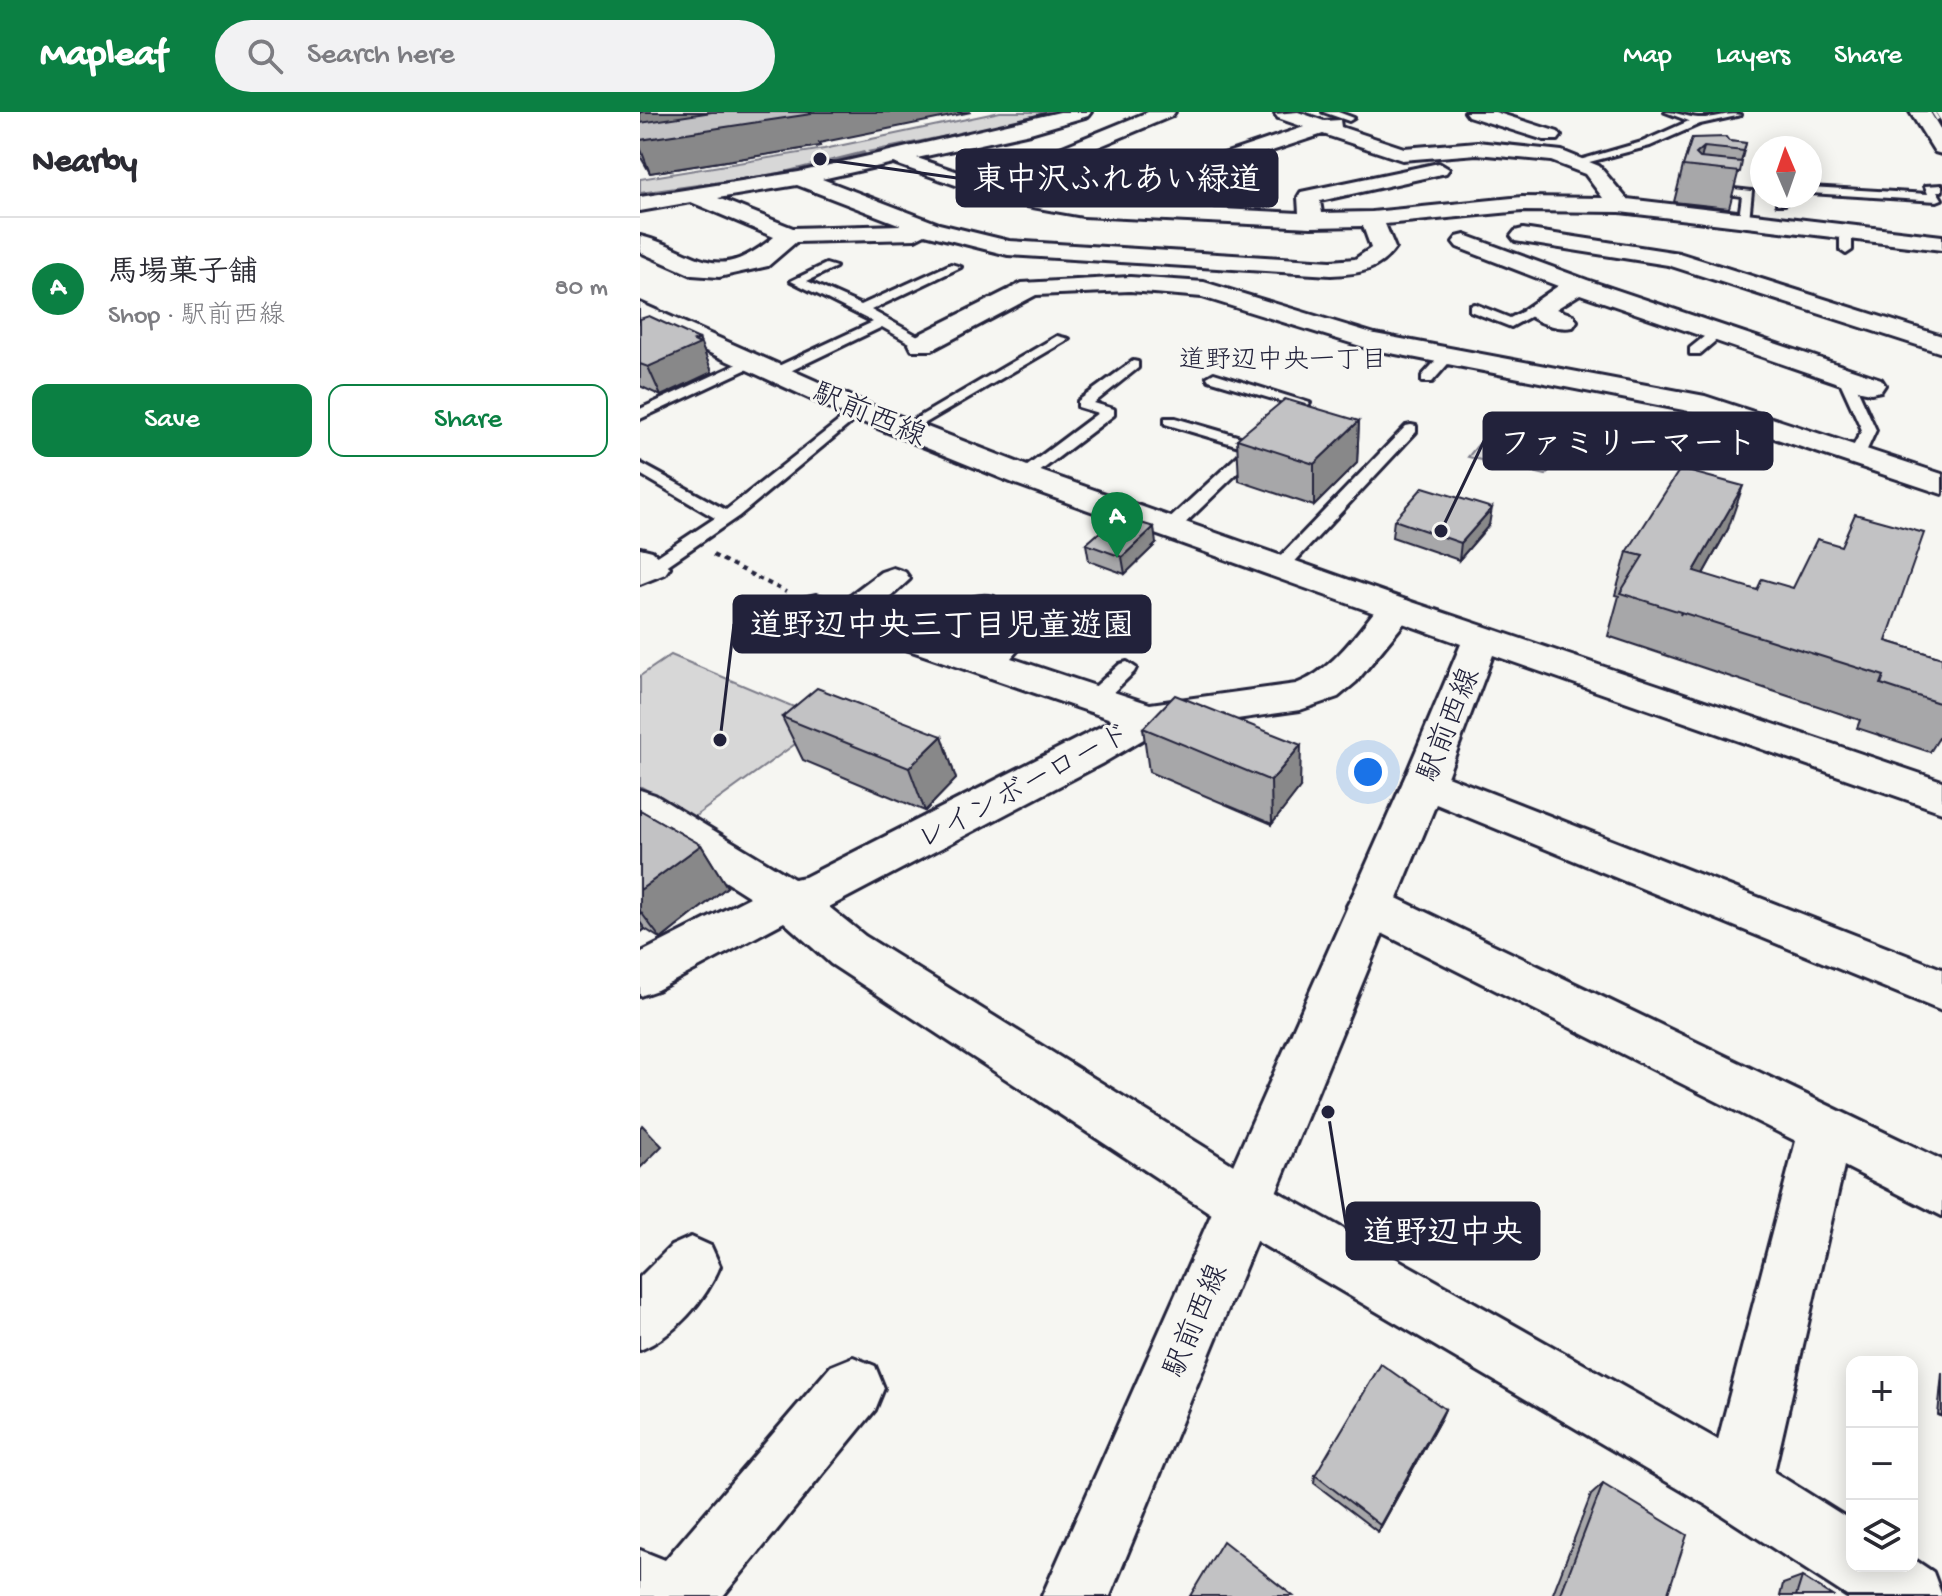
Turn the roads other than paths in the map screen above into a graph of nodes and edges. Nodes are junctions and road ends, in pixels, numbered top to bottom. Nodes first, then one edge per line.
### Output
1 (1081, 112) edge
2 (1165, 112) edge
3 (1475, 112) edge
4 (1670, 112) edge
5 (1732, 112) edge
6 (1920, 112) edge
7 (1285, 114) dead end
8 (1358, 115) edge
9 (1327, 119) edge
10 (1698, 121) junction
11 (1942, 148) edge
12 (1525, 151) junction
13 (894, 157) junction
14 (1578, 162) junction
15 (1207, 166) dead end
16 (799, 178) junction
17 (983, 187) junction
18 (1695, 188) edge
19 (1942, 188) edge
20 (1822, 191) edge
21 (695, 196) junction
22 (640, 204) edge
23 (1522, 204) junction
24 (1620, 205) junction
25 (1083, 209) junction
26 (1745, 218) junction
27 (1372, 219) junction
28 (1311, 220) junction
29 (934, 230) junction
30 (790, 235) junction
31 (1523, 236) dead end
32 (1465, 242) dead end
33 (640, 243) edge
34 (1942, 243) edge
35 (1046, 250) junction
36 (830, 267) dead end
37 (955, 267) dead end
38 (1578, 285) junction
39 (1785, 293) junction
40 (1475, 308) dead end
41 (861, 310) junction
42 (1536, 310) junction
43 (640, 311) edge
44 (1564, 321) dead end
45 (881, 323) junction
46 (1730, 334) junction
47 (1062, 339) dead end
48 (922, 344) joint
49 (1942, 345) edge
50 (1695, 351) dead end
51 (1447, 357) junction
52 (1133, 365) dead end
53 (765, 367) junction
54 (1844, 375) junction
55 (1214, 377) dead end
56 (1427, 379) dead end
57 (1871, 385) dead end
58 (858, 410) junction
59 (640, 415) edge
60 (1170, 421) dead end
61 (905, 429) junction
62 (1411, 429) dead end
63 (1256, 446) junction
64 (1857, 454) junction
65 (1942, 456) edge
66 (640, 468) edge
67 (1907, 473) junction
68 (1024, 476) junction
69 (1942, 485) edge
70 (726, 517) junction
71 (1169, 529) junction
72 (644, 566) edge
73 (1280, 567) junction
74 (893, 579) dead end
75 (981, 605) dead end
76 (1396, 609) junction
77 (1024, 622) dead end
78 (1481, 639) junction
79 (937, 647) junction
80 (985, 663) junction
81 (1127, 668) dead end
82 (1094, 699) junction
83 (1149, 718) junction
84 (1424, 782) junction
85 (1942, 797) edge
86 (640, 806) edge
87 (788, 898) junction
88 (1370, 906) junction
89 (640, 976) edge
90 (1942, 990) edge
91 (1826, 1129) junction
92 (1942, 1189) edge
93 (1244, 1203) junction
94 (691, 1266) dead end
95 (640, 1320) edge
96 (853, 1388) dead end
97 (1738, 1487) junction
98 (1846, 1556) edge
99 (1871, 1572) edge
100 (640, 1584) edge
101 (652, 1596) edge
102 (679, 1596) edge
103 (1076, 1596) edge
104 (1909, 1596) edge

1 - 13 street
2 - 17 street
3 - 12 street
4 - 10 lane
5 - 10 lane
6 - 11 street
7 - 9 street
8 - 9 street
9 - 12 street
9 - 15 street
10 - 14 lane
12 - 14 street
13 - 16 street
13 - 17 street
14 - 24 street
16 - 21 street
16 - 29 street
17 - 25 street
18 - 26 lane
19 - 20 lane
21 - 22 street
21 - 30 street
23 - 24 street
23 - 27 street
23 - 28 street
24 - 26 street
25 - 28 street
25 - 35 street
26 - 34 street
27 - 28 street
27 - 35 street
29 - 30 street
29 - 35 street
30 - 33 street
31 - 39 street
32 - 38 street
36 - 41 lane
37 - 41 lane
38 - 42 street
38 - 46 street
39 - 46 street
39 - 49 street
40 - 42 lane
41 - 45 lane
42 - 44 street
43 - 53 street, 駅前西線
45 - 48 lane
45 - 53 lane
46 - 50 lane
46 - 54 street
47 - 61 lane
48 - 51 street
51 - 56 lane
51 - 64 street
52 - 68 lane
53 - 58 street, 駅前西線
53 - 59 lane
54 - 57 street
54 - 64 lane
55 - 63 lane
58 - 61 street, 駅前西線
58 - 70 lane
60 - 63 lane
61 - 68 street, 駅前西線
62 - 73 lane
63 - 71 lane
64 - 67 street
65 - 67 street
66 - 70 lane
67 - 69 street
68 - 71 street, 駅前西線
70 - 72 lane
71 - 73 street, 駅前西線
73 - 76 street, 駅前西線
74 - 79 street
75 - 79 street
76 - 78 street, 駅前西線
76 - 83 street, レインボーロード
77 - 80 street
78 - 84 street, 駅前西線
78 - 85 street
79 - 80 street
80 - 82 street
81 - 82 lane
82 - 83 street
83 - 87 street, レインボーロード
84 - 88 street, 駅前西線
84 - 90 street
86 - 87 street
87 - 89 street, レインボーロード
87 - 93 street
88 - 91 street
88 - 93 street, 駅前西線
91 - 92 street
91 - 97 street
93 - 97 street
93 - 103 street, 駅前西線
94 - 95 street
96 - 102 street
97 - 98 street
99 - 104 street
100 - 101 street

